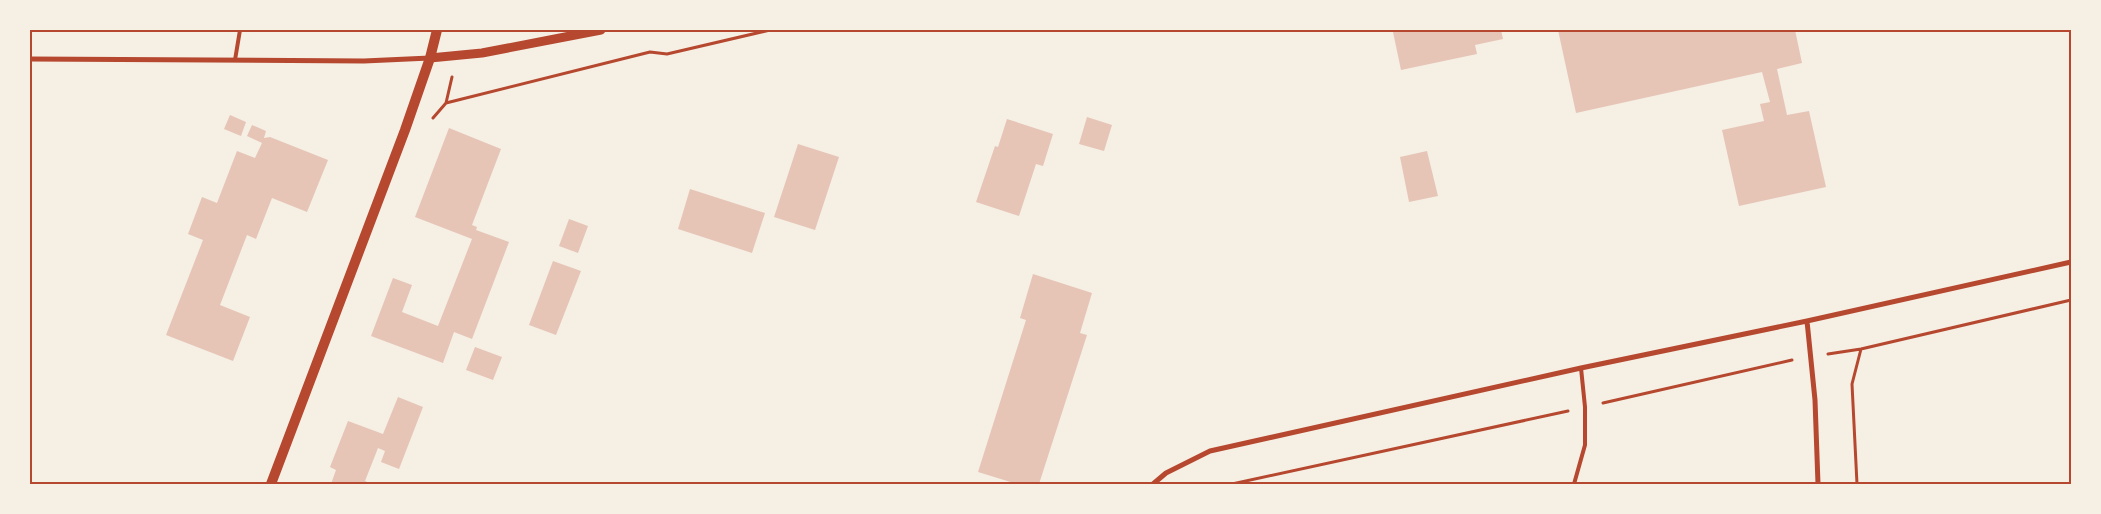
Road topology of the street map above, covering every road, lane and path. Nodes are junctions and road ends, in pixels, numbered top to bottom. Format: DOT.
graph roads {
  1 [pos="240,30"];
  2 [pos="437,30"];
  3 [pos="601,30"];
  4 [pos="770,30"];
  5 [pos="430,58"];
  6 [pos="30,59"];
  7 [pos="234,60"];
  8 [pos="446,103"];
  9 [pos="2071,262"];
  10 [pos="2071,300"];
  11 [pos="1807,321"];
  12 [pos="1860,349"];
  13 [pos="1843,352"];
  14 [pos="1770,365"];
  15 [pos="1581,368"];
  16 [pos="1585,407"];
  17 [pos="271,484"];
  18 [pos="1153,484"];
  19 [pos="1232,484"];
  20 [pos="1574,484"];
  21 [pos="1818,484"];
  22 [pos="1856,484"];
  1 -- 7 [label="lane"];
  2 -- 5 [label="main road"];
  3 -- 5 [label="street"];
  4 -- 8 [label="path"];
  5 -- 7 [label="street"];
  5 -- 17 [label="main road"];
  6 -- 7 [label="street"];
  9 -- 11 [label="street"];
  10 -- 12 [label="path"];
  11 -- 15 [label="street"];
  11 -- 21 [label="street"];
  12 -- 13 [label="path"];
  12 -- 22 [label="path"];
  14 -- 16 [label="path"];
  15 -- 16 [label="lane"];
  15 -- 18 [label="street"];
  16 -- 19 [label="path"];
  16 -- 20 [label="lane"];
}
